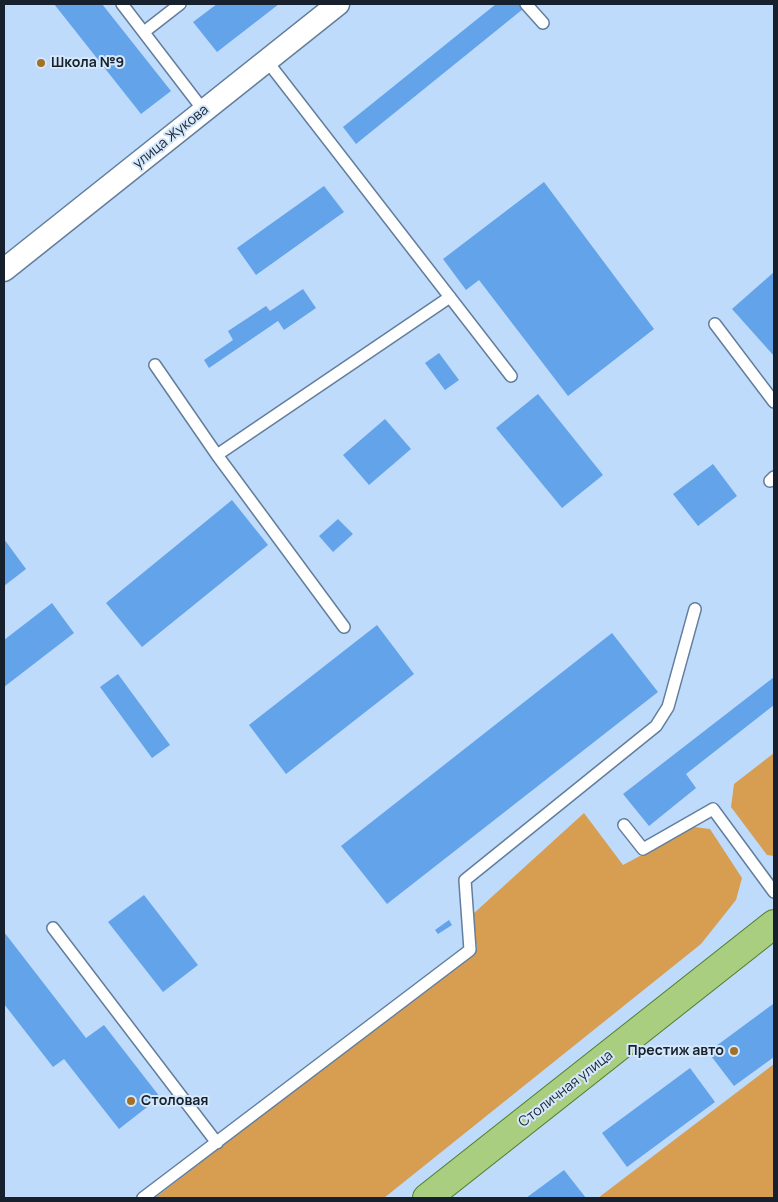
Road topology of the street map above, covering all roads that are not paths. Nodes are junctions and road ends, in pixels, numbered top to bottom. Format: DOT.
graph roads {
  1 [pos="122,4"];
  2 [pos="180,4"];
  3 [pos="338,4"];
  4 [pos="526,4"];
  5 [pos="543,23"];
  6 [pos="144,32"];
  7 [pos="267,61"];
  8 [pos="204,111"];
  9 [pos="4,270"];
  10 [pos="450,297"];
  11 [pos="715,324"];
  12 [pos="155,365"];
  13 [pos="511,376"];
  14 [pos="774,402"];
  15 [pos="217,455"];
  16 [pos="695,609"];
  17 [pos="344,628"];
  18 [pos="624,826"];
  19 [pos="774,892"];
  20 [pos="774,924"];
  21 [pos="53,928"];
  22 [pos="217,1143"];
  23 [pos="143,1198"];
  24 [pos="428,1198"];
  1 -- 6 [label="lane"];
  2 -- 6 [label="lane"];
  3 -- 7 [label="street, улица Жукова"];
  4 -- 5 [label="lane"];
  6 -- 8 [label="lane"];
  7 -- 8 [label="street, улица Жукова"];
  7 -- 10 [label="lane"];
  8 -- 9 [label="street, улица Жукова"];
  10 -- 13 [label="lane"];
  10 -- 15 [label="lane"];
  11 -- 14 [label="lane"];
  12 -- 15 [label="lane"];
  15 -- 17 [label="lane"];
  16 -- 22 [label="lane"];
  18 -- 19 [label="lane"];
  20 -- 24 [label="main road, Столичная улица"];
  21 -- 22 [label="lane"];
  22 -- 23 [label="lane"];
}
